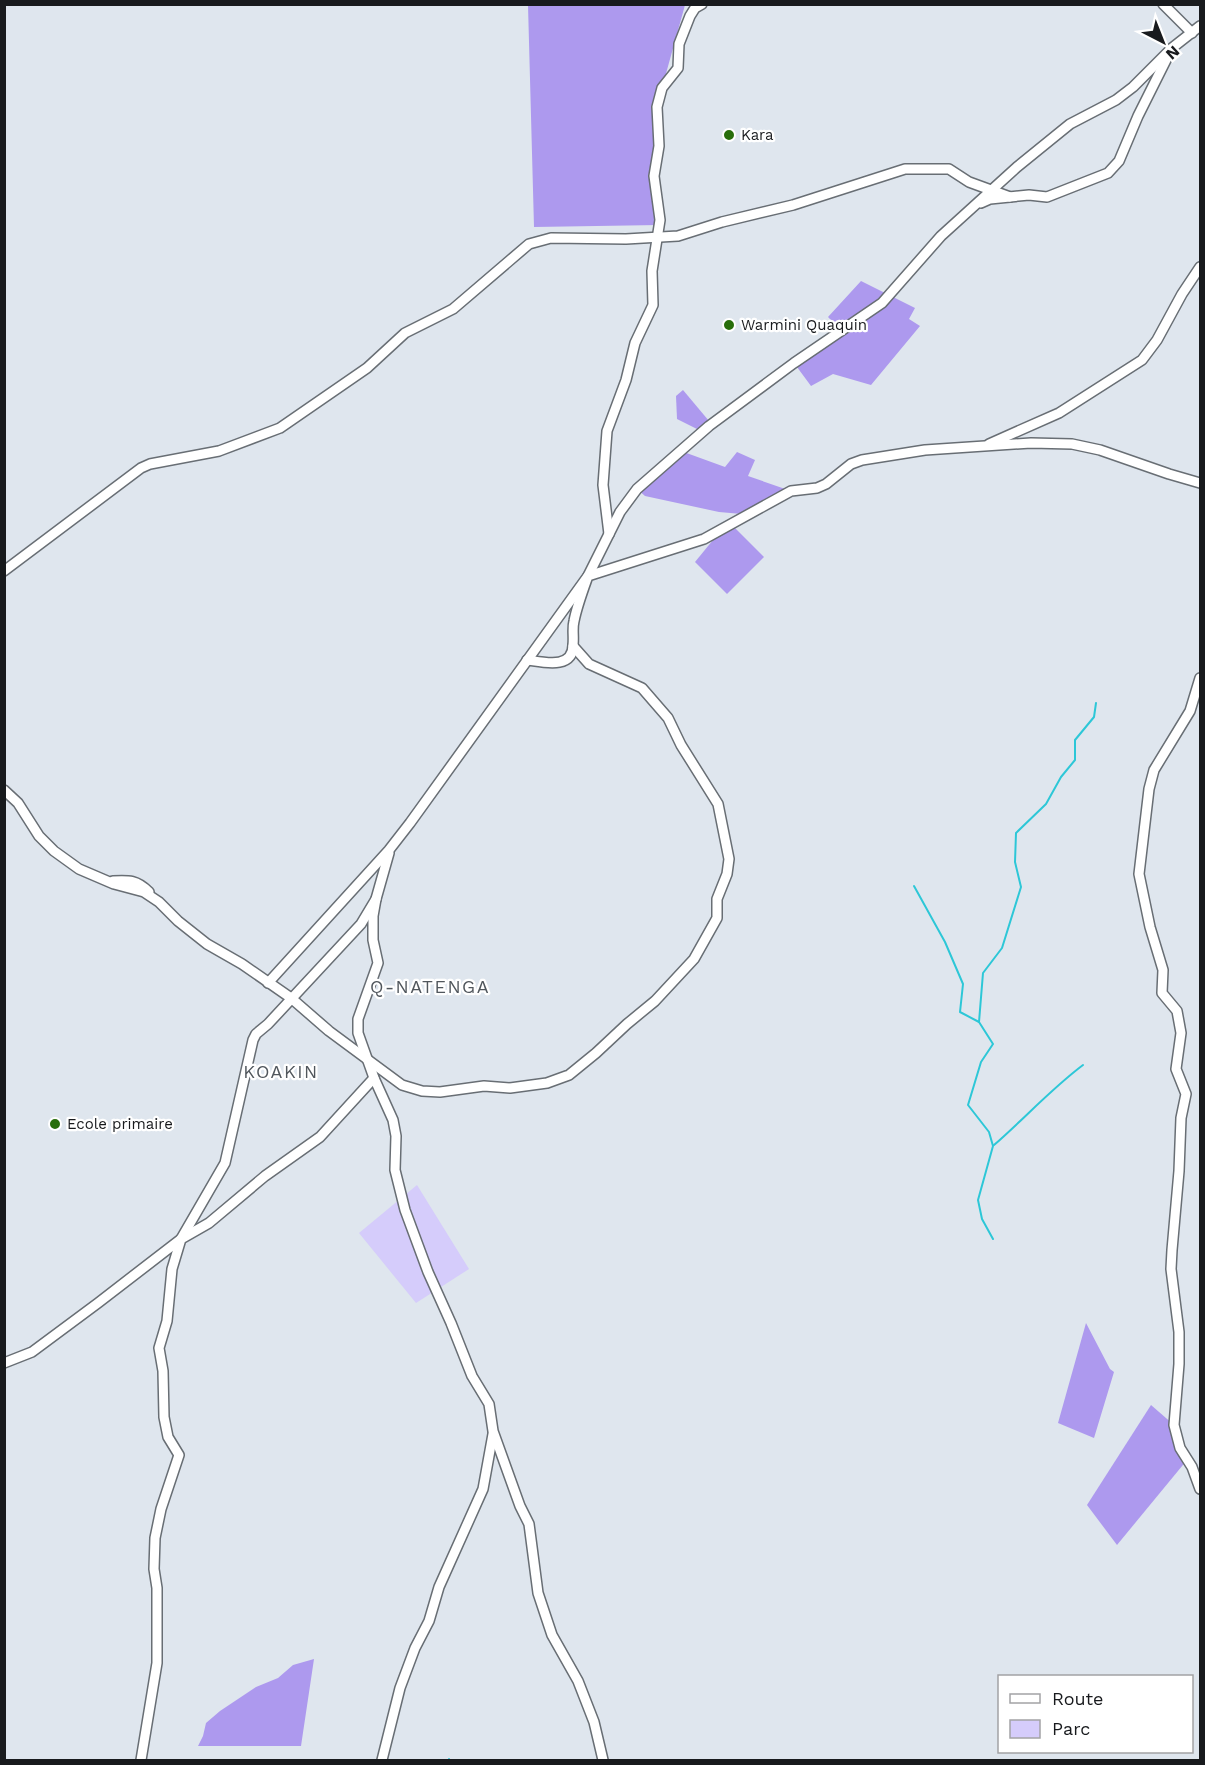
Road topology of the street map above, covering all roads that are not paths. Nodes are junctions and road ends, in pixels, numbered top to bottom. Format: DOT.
graph roads {
  1 [pos="702,4"];
  2 [pos="1163,4"];
  3 [pos="1196,30"];
  4 [pos="1172,48"];
  5 [pos="992,190"];
  6 [pos="1010,197"];
  7 [pos="974,207"];
  8 [pos="657,238"];
  9 [pos="1200,267"];
  10 [pos="981,448"];
  11 [pos="1200,483"];
  12 [pos="609,534"];
  13 [pos="4,571"];
  14 [pos="588,576"];
  15 [pos="573,646"];
  16 [pos="527,660"];
  17 [pos="1200,678"];
  18 [pos="4,790"];
  19 [pos="389,850"];
  20 [pos="376,899"];
  21 [pos="268,983"];
  22 [pos="291,998"];
  23 [pos="369,1061"];
  24 [pos="374,1078"];
  25 [pos="181,1239"];
  26 [pos="4,1363"];
  27 [pos="493,1431"];
  28 [pos="1200,1489"];
  29 [pos="141,1761"];
  30 [pos="382,1761"];
  31 [pos="603,1761"];
  1 -- 8 [label="street"];
  2 -- 3 [label="street"];
  3 -- 4 [label="street"];
  4 -- 5 [label="street"];
  4 -- 6 [label="street"];
  5 -- 6 [label="street"];
  5 -- 7 [label="street"];
  5 -- 8 [label="street"];
  6 -- 7 [label="street"];
  7 -- 12 [label="street"];
  8 -- 12 [label="street"];
  8 -- 13 [label="street"];
  9 -- 10 [label="street"];
  10 -- 11 [label="street"];
  10 -- 14 [label="street"];
  12 -- 14 [label="street"];
  14 -- 15 [label="street"];
  14 -- 16 [label="street"];
  15 -- 16 [label="street"];
  15 -- 23 [label="street"];
  16 -- 19 [label="street"];
  17 -- 28 [label="street"];
  18 -- 21 [label="street"];
  19 -- 20 [label="street"];
  19 -- 21 [label="street"];
  20 -- 22 [label="street"];
  20 -- 23 [label="street"];
  21 -- 22 [label="street"];
  22 -- 23 [label="street"];
  22 -- 25 [label="street"];
  23 -- 24 [label="street"];
  24 -- 25 [label="street"];
  24 -- 27 [label="street"];
  25 -- 26 [label="street"];
  25 -- 29 [label="street"];
  27 -- 30 [label="street"];
  27 -- 31 [label="street"];
}
